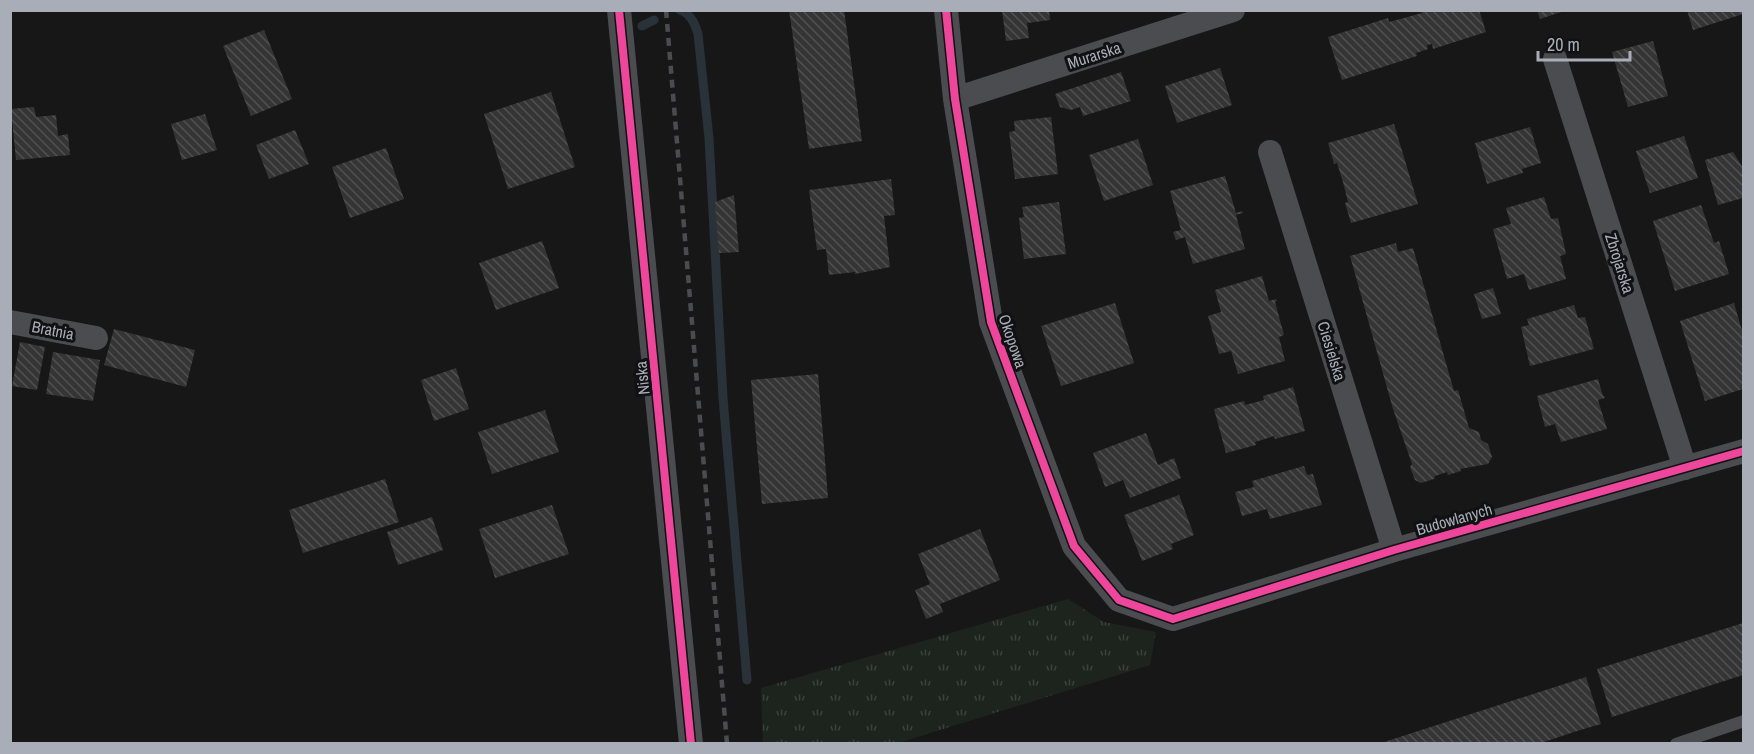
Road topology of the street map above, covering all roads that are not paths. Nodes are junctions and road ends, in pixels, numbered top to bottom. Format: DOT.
graph roads {
  1 [pos="619,10"];
  2 [pos="946,10"];
  3 [pos="1233,10"];
  4 [pos="1555,59"];
  5 [pos="955,99"];
  6 [pos="1270,152"];
  7 [pos="10,322"];
  8 [pos="96,338"];
  9 [pos="1743,451"];
  10 [pos="1686,468"];
  11 [pos="1394,550"];
  12 [pos="1173,619"];
  13 [pos="1743,721"];
  14 [pos="692,744"];
  15 [pos="1676,744"];
  1 -- 14 [label="street, Niska"];
  2 -- 5 [label="street, Okopowa"];
  3 -- 5 [label="street, Murarska"];
  4 -- 10 [label="street, Zbrojarska"];
  5 -- 12 [label="street, Okopowa"];
  6 -- 11 [label="street, Ciesielska"];
  7 -- 8 [label="street, Bratnia"];
  9 -- 10 [label="street, Budowlanych"];
  10 -- 11 [label="street, Budowlanych"];
  11 -- 12 [label="street, Budowlanych"];
  13 -- 15 [label="lane"];
}
